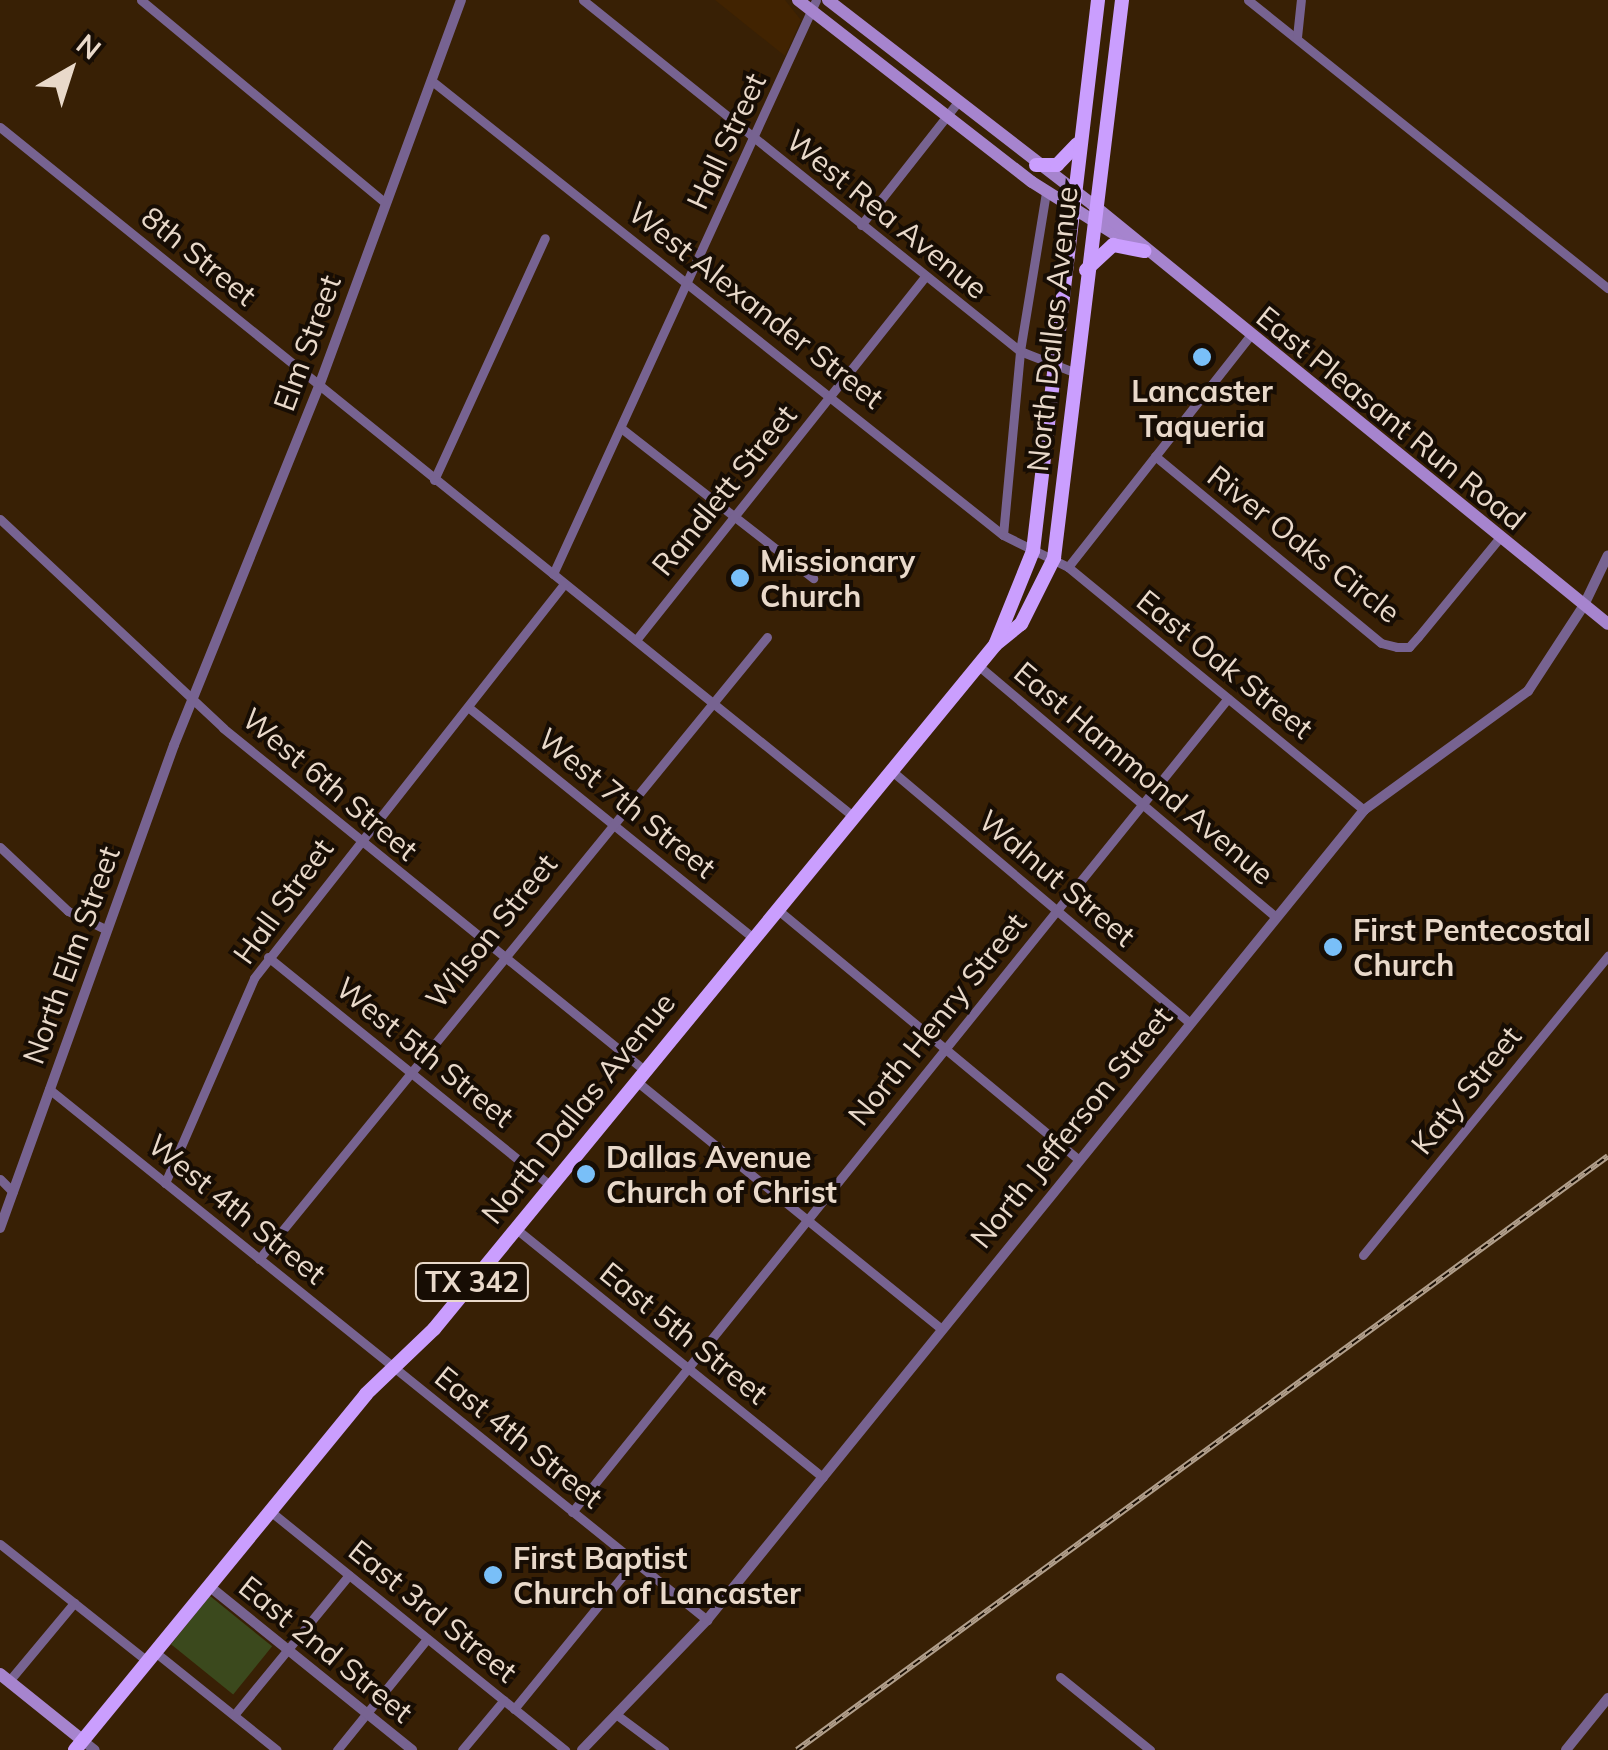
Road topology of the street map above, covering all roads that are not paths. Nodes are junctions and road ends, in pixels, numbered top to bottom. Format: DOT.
graph roads {
  1 [pos="140,0"];
  2 [pos="461,0"];
  3 [pos="583,0"];
  4 [pos="798,0"];
  5 [pos="828,0"];
  6 [pos="1098,0"];
  7 [pos="1122,0"];
  8 [pos="1248,0"];
  9 [pos="1301,0"];
  10 [pos="814,6"];
  11 [pos="1297,37"];
  12 [pos="1094,47"];
  13 [pos="1118,50"];
  14 [pos="432,81"];
  15 [pos="956,103"];
  16 [pos="945,118"];
  17 [pos="0,127"];
  18 [pos="755,139"];
  19 [pos="1078,144"];
  20 [pos="1036,165"];
  21 [pos="1072,191"];
  22 [pos="1046,192"];
  23 [pos="384,202"];
  24 [pos="1092,204"];
  25 [pos="1070,210"];
  26 [pos="1091,223"];
  27 [pos="861,226"];
  28 [pos="545,238"];
  29 [pos="1144,251"];
  30 [pos="1086,271"];
  31 [pos="926,277"];
  32 [pos="688,281"];
  33 [pos="1608,288"];
  34 [pos="1249,337"];
  35 [pos="1020,351"];
  36 [pos="1054,370"];
  37 [pos="1076,373"];
  38 [pos="319,386"];
  39 [pos="832,396"];
  40 [pos="621,428"];
  41 [pos="1155,456"];
  42 [pos="434,480"];
  43 [pos="0,519"];
  44 [pos="732,519"];
  45 [pos="1003,536"];
  46 [pos="1500,537"];
  47 [pos="1033,551"];
  48 [pos="1608,555"];
  49 [pos="1054,558"];
  50 [pos="1068,567"];
  51 [pos="552,574"];
  52 [pos="813,578"];
  53 [pos="564,584"];
  54 [pos="1584,605"];
  55 [pos="1608,624"];
  56 [pos="767,637"];
  57 [pos="636,640"];
  58 [pos="996,644"];
  59 [pos="980,667"];
  60 [pos="1228,698"];
  61 [pos="192,700"];
  62 [pos="712,701"];
  63 [pos="468,706"];
  64 [pos="892,772"];
  65 [pos="1140,804"];
  66 [pos="1364,810"];
  67 [pos="854,817"];
  68 [pos="611,822"];
  69 [pos="359,841"];
  70 [pos="0,847"];
  71 [pos="778,910"];
  72 [pos="1056,910"];
  73 [pos="1276,917"];
  74 [pos="105,930"];
  75 [pos="754,940"];
  76 [pos="1608,956"];
  77 [pos="268,958"];
  78 [pos="501,958"];
  79 [pos="1189,1022"];
  80 [pos="946,1048"];
  81 [pos="410,1072"];
  82 [pos="639,1075"];
  83 [pos="49,1089"];
  84 [pos="1077,1158"];
  85 [pos="0,1180"];
  86 [pos="164,1183"];
  87 [pos="550,1186"];
  88 [pos="14,1192"];
  89 [pos="808,1221"];
  90 [pos="0,1228"];
  91 [pos="515,1228"];
  92 [pos="1364,1255"];
  93 [pos="259,1259"];
  94 [pos="940,1328"];
  95 [pos="686,1367"];
  96 [pos="393,1368"];
  97 [pos="822,1476"];
  98 [pos="270,1511"];
  99 [pos="572,1512"];
  100 [pos="0,1544"];
  101 [pos="634,1562"];
  102 [pos="349,1574"];
  103 [pos="209,1586"];
  104 [pos="74,1603"];
  105 [pos="707,1620"];
  106 [pos="427,1639"];
  107 [pos="287,1650"];
  108 [pos="151,1656"];
  109 [pos="5,1678"];
  110 [pos="1060,1678"];
  111 [pos="1608,1698"];
  112 [pos="504,1700"];
  113 [pos="514,1709"];
  114 [pos="366,1714"];
  115 [pos="234,1715"];
  116 [pos="617,1715"];
  117 [pos="84,1747"];
  118 [pos="277,1750"];
  119 [pos="337,1750"];
  120 [pos="412,1750"];
  121 [pos="462,1750"];
  122 [pos="564,1750"];
  123 [pos="582,1750"];
  124 [pos="664,1750"];
  125 [pos="1150,1750"];
  126 [pos="1566,1750"];
  1 -- 23 [label="street"];
  2 -- 14 [label="street, Elm Street"];
  3 -- 18 [label="street, West Rea Avenue"];
  4 -- 10 [label="main road"];
  5 -- 15 [label="main road"];
  6 -- 12 [label="main road, North Dallas Avenue / TX 342"];
  7 -- 13 [label="main road, North Dallas Avenue / TX 342"];
  8 -- 11 [label="street"];
  9 -- 11 [label="street"];
  10 -- 16 [label="main road"];
  10 -- 18 [label="street, Hall Street"];
  11 -- 33 [label="street"];
  12 -- 13 [label="main road"];
  12 -- 19 [label="main road, North Dallas Avenue / TX 342"];
  13 -- 24 [label="main road, North Dallas Avenue / TX 342"];
  14 -- 23 [label="street, Elm Street"];
  14 -- 32 [label="street, West Alexander Street"];
  15 -- 16 [label="street"];
  15 -- 20 [label="main road"];
  16 -- 22 [label="main road"];
  16 -- 27 [label="street"];
  17 -- 38 [label="street, 8th Street"];
  18 -- 27 [label="street, West Rea Avenue"];
  18 -- 32 [label="street, Hall Street"];
  19 -- 20 [label="main road"];
  19 -- 21 [label="main road, North Dallas Avenue / TX 342"];
  20 -- 21 [label="main road"];
  21 -- 24 [label="main road"];
  21 -- 25 [label="main road, North Dallas Avenue / TX 342"];
  22 -- 25 [label="main road"];
  22 -- 35 [label="street, North Dallas Avenue"];
  23 -- 38 [label="street, Elm Street"];
  24 -- 26 [label="main road, North Dallas Avenue / TX 342"];
  24 -- 29 [label="main road"];
  25 -- 26 [label="main road"];
  25 -- 36 [label="main road, North Dallas Avenue / TX 342"];
  26 -- 29 [label="main road"];
  26 -- 30 [label="main road, North Dallas Avenue / TX 342"];
  27 -- 31 [label="street, West Rea Avenue"];
  28 -- 42 [label="street"];
  29 -- 30 [label="main road"];
  29 -- 34 [label="main road, East Pleasant Run Road"];
  30 -- 37 [label="main road, North Dallas Avenue / TX 342"];
  31 -- 35 [label="street, West Rea Avenue"];
  31 -- 39 [label="street, Randlett Street"];
  32 -- 39 [label="street, West Alexander Street"];
  32 -- 40 [label="street, Hall Street"];
  34 -- 41 [label="street"];
  34 -- 46 [label="main road, East Pleasant Run Road"];
  35 -- 36 [label="street, West Rea Avenue"];
  35 -- 45 [label="street, North Dallas Avenue"];
  36 -- 37 [label="street, West Rea Avenue"];
  36 -- 47 [label="main road, North Dallas Avenue / TX 342"];
  37 -- 49 [label="main road, North Dallas Avenue / TX 342"];
  38 -- 42 [label="street, 8th Street"];
  38 -- 61 [label="street, Elm Street"];
  39 -- 44 [label="street, Randlett Street"];
  39 -- 45 [label="street, West Alexander Street"];
  40 -- 44 [label="street"];
  40 -- 51 [label="street, Hall Street"];
  41 -- 46 [label="street, River Oaks Circle"];
  41 -- 50 [label="street"];
  42 -- 51 [label="street, 8th Street"];
  43 -- 61 [label="street, West 6th Street"];
  44 -- 52 [label="street"];
  44 -- 57 [label="street, Randlett Street"];
  45 -- 47 [label="street, West Alexander Street"];
  46 -- 54 [label="main road, East Pleasant Run Road"];
  47 -- 49 [label="street, West Alexander Street"];
  47 -- 58 [label="main road, North Dallas Avenue / TX 342"];
  48 -- 54 [label="street, North Jefferson Street"];
  49 -- 50 [label="street, East Oak Street"];
  49 -- 58 [label="main road, North Dallas Avenue / TX 342"];
  50 -- 60 [label="street, East Oak Street"];
  51 -- 53 [label="street, 8th Street"];
  53 -- 57 [label="street"];
  53 -- 63 [label="street, Hall Street"];
  54 -- 55 [label="main road, East Pleasant Run Road"];
  54 -- 66 [label="street, North Jefferson Street"];
  56 -- 62 [label="street, Wilson Street"];
  57 -- 62 [label="street"];
  58 -- 59 [label="main road, North Dallas Avenue / TX 342"];
  59 -- 64 [label="main road, North Dallas Avenue / TX 342"];
  59 -- 65 [label="street, East Hammond Avenue"];
  60 -- 65 [label="street, North Henry Street"];
  60 -- 66 [label="street, East Oak Street"];
  61 -- 69 [label="street, West 6th Street"];
  61 -- 74 [label="street, North Elm Street"];
  62 -- 67 [label="street"];
  62 -- 68 [label="street, Wilson Street"];
  63 -- 68 [label="street, West 7th Street"];
  63 -- 69 [label="street, Hall Street"];
  64 -- 67 [label="main road, North Dallas Avenue / TX 342"];
  64 -- 72 [label="street, Walnut Street"];
  65 -- 72 [label="street, North Henry Street"];
  65 -- 73 [label="street, East Hammond Avenue"];
  66 -- 73 [label="street, North Jefferson Street"];
  67 -- 71 [label="main road, North Dallas Avenue / TX 342"];
  68 -- 75 [label="street, West 7th Street"];
  68 -- 78 [label="street, Wilson Street"];
  69 -- 77 [label="street, Hall Street"];
  69 -- 78 [label="street, West 6th Street"];
  70 -- 74 [label="street"];
  71 -- 75 [label="main road, North Dallas Avenue / TX 342"];
  71 -- 80 [label="street"];
  72 -- 79 [label="street, Walnut Street"];
  72 -- 80 [label="street, North Henry Street"];
  73 -- 79 [label="street, North Jefferson Street"];
  74 -- 83 [label="street, North Elm Street"];
  75 -- 82 [label="main road, North Dallas Avenue / TX 342"];
  76 -- 92 [label="street, Katy Street"];
  77 -- 81 [label="street, West 5th Street"];
  77 -- 86 [label="street, Hall Street"];
  78 -- 81 [label="street, Wilson Street"];
  78 -- 82 [label="street, West 6th Street"];
  79 -- 84 [label="street, North Jefferson Street"];
  80 -- 84 [label="street"];
  80 -- 89 [label="street, North Henry Street"];
  81 -- 87 [label="street, West 5th Street"];
  81 -- 93 [label="street, Wilson Street"];
  82 -- 87 [label="main road, North Dallas Avenue / TX 342"];
  82 -- 89 [label="street, West 6th Street"];
  83 -- 86 [label="street, West 4th Street"];
  83 -- 88 [label="street, North Elm Street"];
  84 -- 94 [label="street, North Jefferson Street"];
  85 -- 88 [label="street"];
  86 -- 93 [label="street, West 4th Street"];
  87 -- 91 [label="main road, North Dallas Avenue / TX 342"];
  88 -- 90 [label="street, North Elm Street"];
  89 -- 94 [label="street, West 6th Street"];
  89 -- 95 [label="street, North Henry Street"];
  91 -- 95 [label="street, East 5th Street"];
  91 -- 96 [label="main road, North Dallas Avenue / TX 342"];
  93 -- 96 [label="street, West 4th Street"];
  94 -- 97 [label="street, North Jefferson Street"];
  95 -- 97 [label="street, East 5th Street"];
  95 -- 99 [label="street, North Henry Street"];
  96 -- 98 [label="main road, North Dallas Avenue / TX 342"];
  96 -- 99 [label="street, East 4th Street"];
  97 -- 105 [label="street, North Jefferson Street"];
  98 -- 102 [label="street, East 3rd Street"];
  98 -- 103 [label="main road, North Dallas Avenue / TX 342"];
  99 -- 101 [label="street, East 4th Street"];
  100 -- 104 [label="street"];
  101 -- 105 [label="street, East 4th Street"];
  101 -- 113 [label="street"];
  102 -- 106 [label="street, East 3rd Street"];
  102 -- 107 [label="street"];
  103 -- 107 [label="street, East 2nd Street"];
  103 -- 108 [label="main road, North Dallas Avenue / TX 342"];
  104 -- 108 [label="street"];
  104 -- 109 [label="street"];
  105 -- 116 [label="street, North Jefferson Street"];
  106 -- 112 [label="street, East 3rd Street"];
  106 -- 114 [label="street"];
  107 -- 114 [label="street, East 2nd Street"];
  107 -- 115 [label="street"];
  108 -- 115 [label="street"];
  108 -- 117 [label="main road, North Dallas Avenue / TX 342"];
  109 -- 117 [label="main road"];
  110 -- 125 [label="street"];
  111 -- 126 [label="street"];
  112 -- 113 [label="street, East 3rd Street"];
  112 -- 121 [label="street"];
  113 -- 122 [label="street, East 3rd Street"];
  114 -- 119 [label="street"];
  114 -- 120 [label="street, East 2nd Street"];
  115 -- 118 [label="street"];
  116 -- 123 [label="street, North Jefferson Street"];
  116 -- 124 [label="street"];
}
